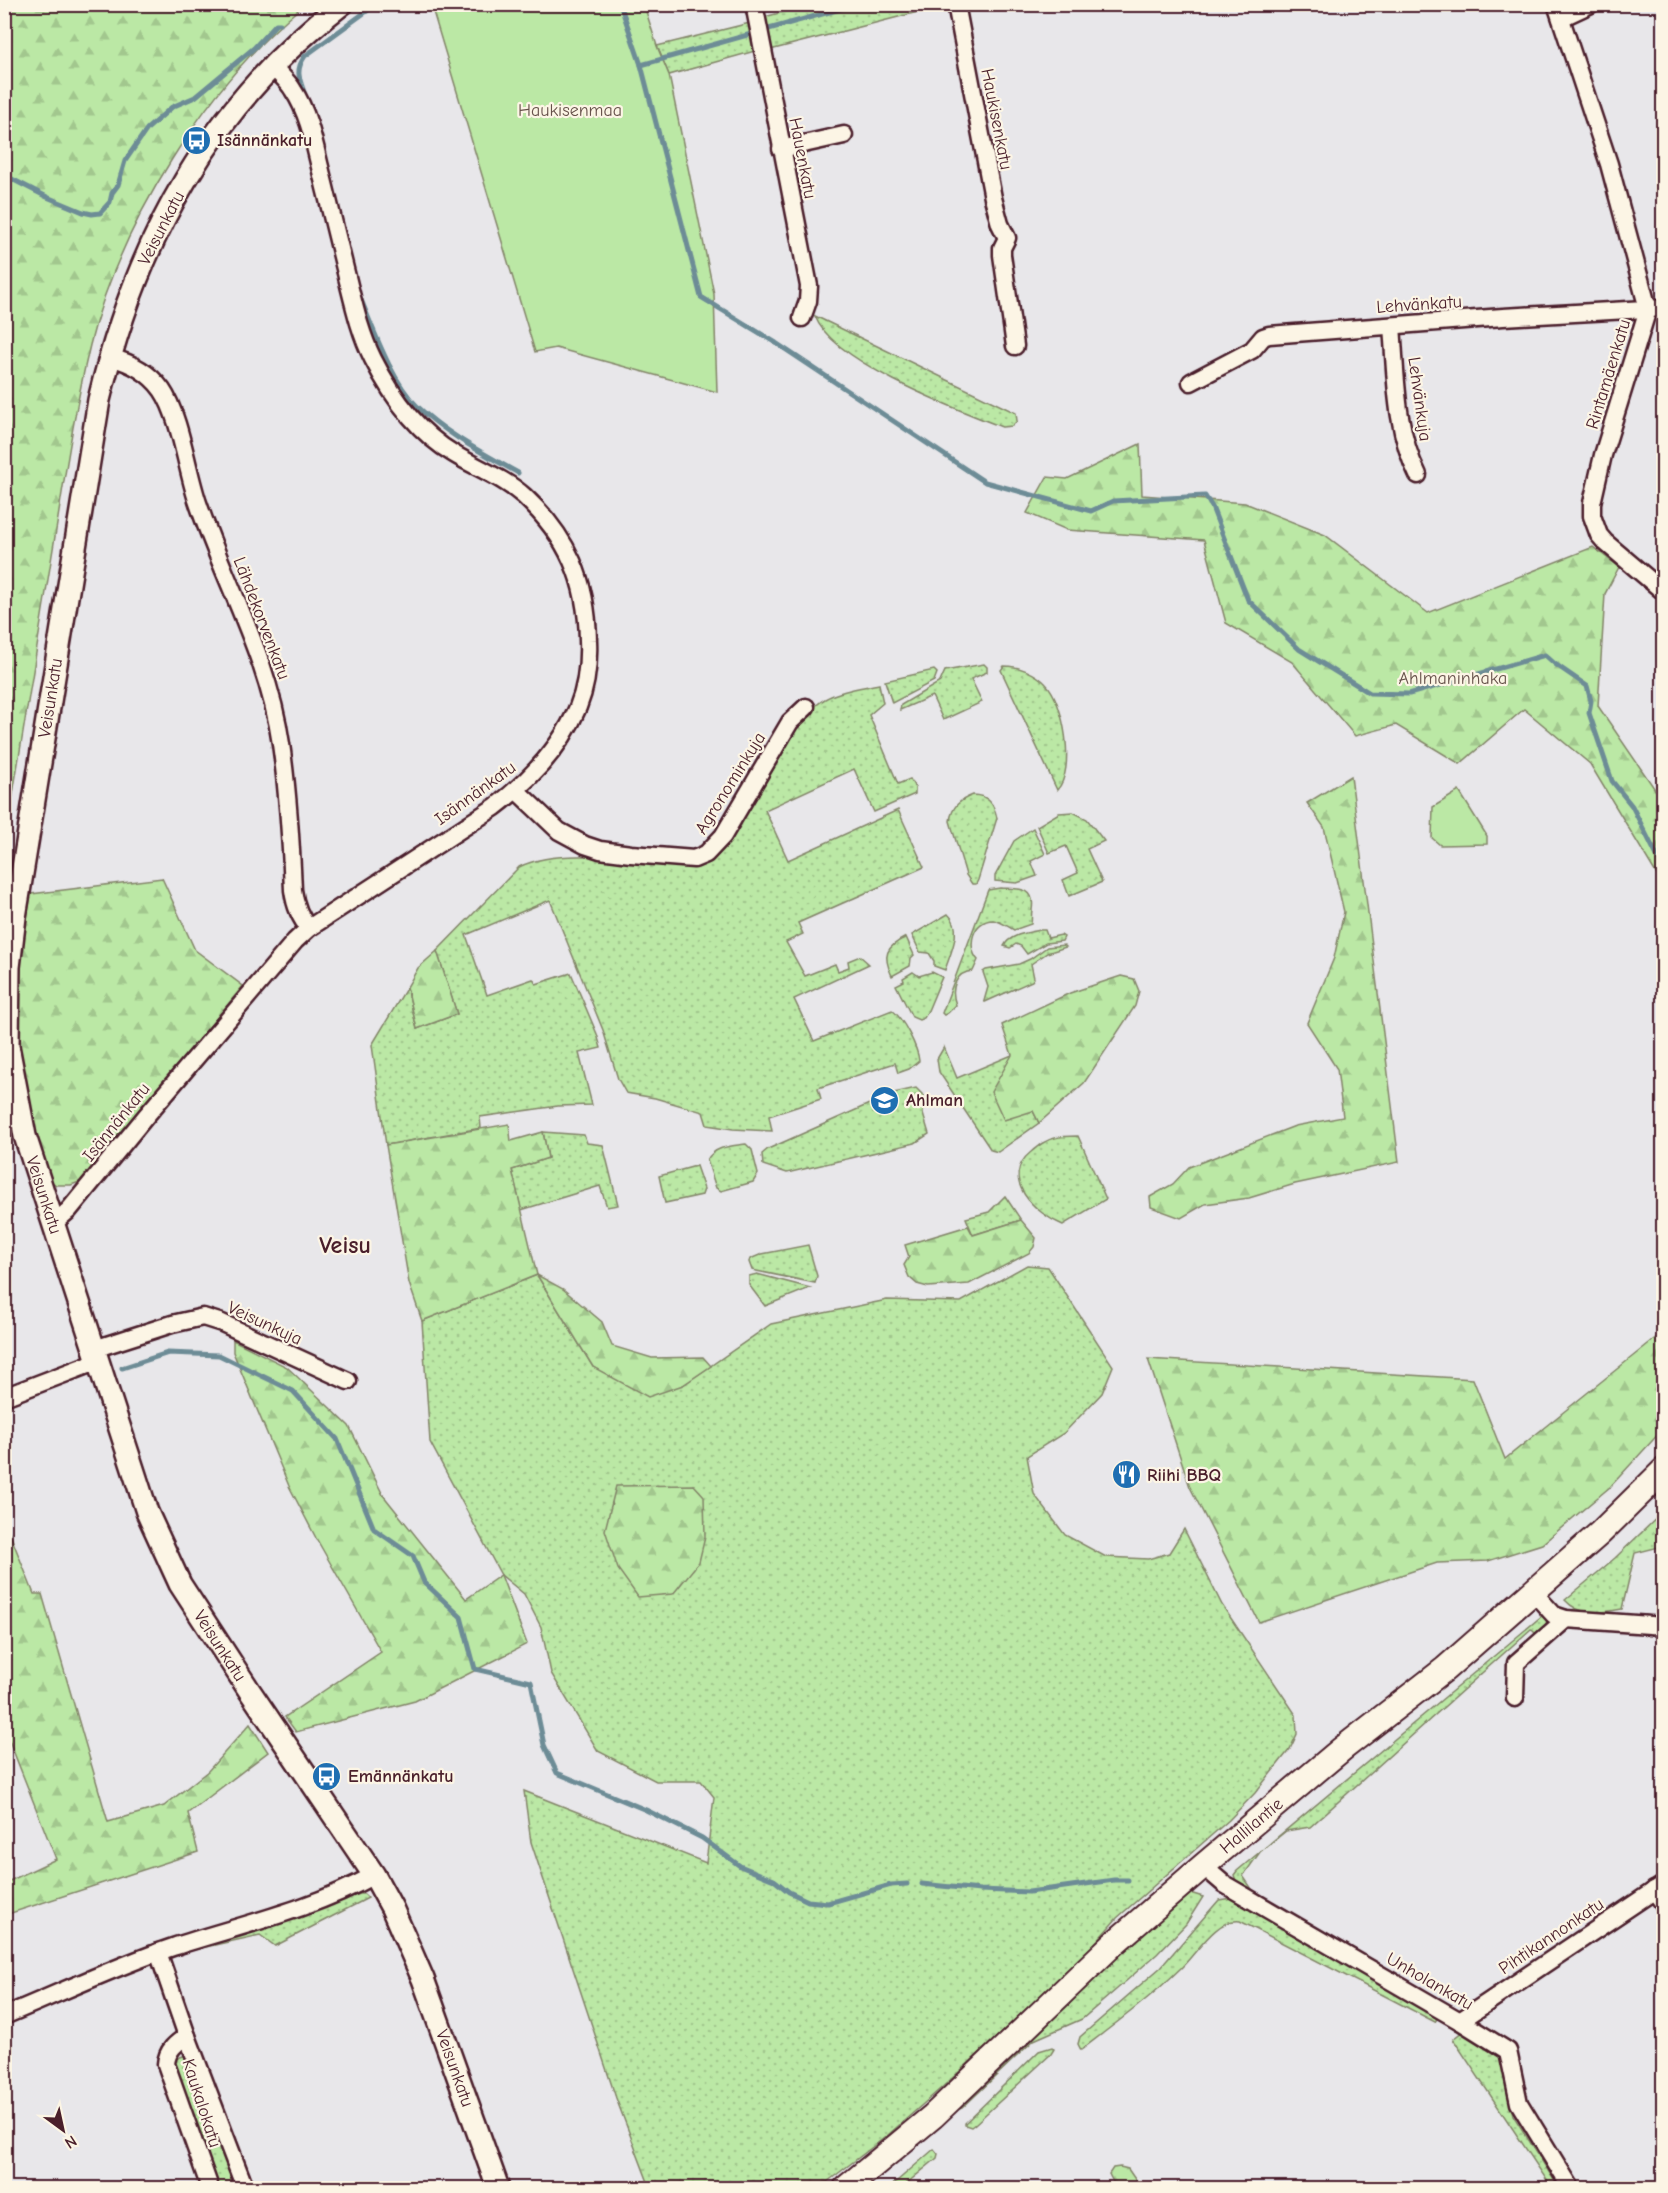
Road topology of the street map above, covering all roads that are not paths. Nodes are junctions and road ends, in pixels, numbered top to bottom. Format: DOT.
graph roads {
  1 [pos="342,4"];
  2 [pos="754,4"];
  3 [pos="956,4"];
  4 [pos="1591,4"];
  5 [pos="1558,11"];
  6 [pos="272,66"];
  7 [pos="844,135"];
  8 [pos="781,149"];
  9 [pos="1656,308"];
  10 [pos="802,318"];
  11 [pos="1392,326"];
  12 [pos="1015,346"];
  13 [pos="109,357"];
  14 [pos="1191,382"];
  15 [pos="1418,475"];
  16 [pos="1664,592"];
  17 [pos="806,707"];
  18 [pos="517,791"];
  19 [pos="309,928"];
  20 [pos="53,1224"];
  21 [pos="96,1355"];
  22 [pos="348,1381"];
  23 [pos="4,1397"];
  24 [pos="1664,1470"];
  25 [pos="1533,1592"];
  26 [pos="1566,1619"];
  27 [pos="1664,1626"];
  28 [pos="1515,1698"];
  29 [pos="1203,1866"];
  30 [pos="374,1875"];
  31 [pos="1660,1893"];
  32 [pos="158,1952"];
  33 [pos="4,2016"];
  34 [pos="1460,2021"];
  35 [pos="187,2036"];
  36 [pos="853,2186"];
  37 [pos="210,2188"];
  38 [pos="245,2188"];
  39 [pos="498,2188"];
  40 [pos="1571,2188"];
  1 -- 6 [label="street, Veisunkatu"];
  2 -- 8 [label="street, Hauenkatu"];
  3 -- 12 [label="street, Haukisenkatu"];
  4 -- 5 [label="street"];
  5 -- 9 [label="street, Rintamäenkatu"];
  6 -- 13 [label="street, Veisunkatu"];
  6 -- 18 [label="street, Isännänkatu"];
  7 -- 8 [label="street"];
  8 -- 10 [label="street, Hauenkatu"];
  9 -- 11 [label="street, Lehvänkatu"];
  9 -- 16 [label="street, Rintamäenkatu"];
  11 -- 14 [label="street, Lehvänkatu"];
  11 -- 15 [label="street, Lehvänkuja"];
  13 -- 19 [label="street, Lähdekorvenkatu"];
  13 -- 20 [label="street, Veisunkatu"];
  17 -- 18 [label="street, Agronominkuja"];
  18 -- 19 [label="street, Isännänkatu"];
  19 -- 20 [label="street, Isännänkatu"];
  20 -- 21 [label="street, Veisunkatu"];
  21 -- 22 [label="street, Veisunkuja"];
  21 -- 23 [label="street, Veisunkuja"];
  21 -- 30 [label="street, Veisunkatu"];
  24 -- 25 [label="main road, Hallilantie"];
  25 -- 26 [label="street"];
  25 -- 29 [label="main road, Hallilantie"];
  26 -- 27 [label="street"];
  26 -- 28 [label="street"];
  29 -- 34 [label="street, Unholankatu"];
  29 -- 36 [label="main road, Hallilantie"];
  30 -- 32 [label="street"];
  30 -- 39 [label="street, Veisunkatu"];
  31 -- 34 [label="street, Pihtikannonkatu"];
  32 -- 33 [label="street"];
  32 -- 35 [label="street, Kaukalokatu"];
  34 -- 40 [label="street, Unholankatu"];
  35 -- 37 [label="street, Kaukalokatu"];
  35 -- 38 [label="street, Kaukalokatu"];
}
